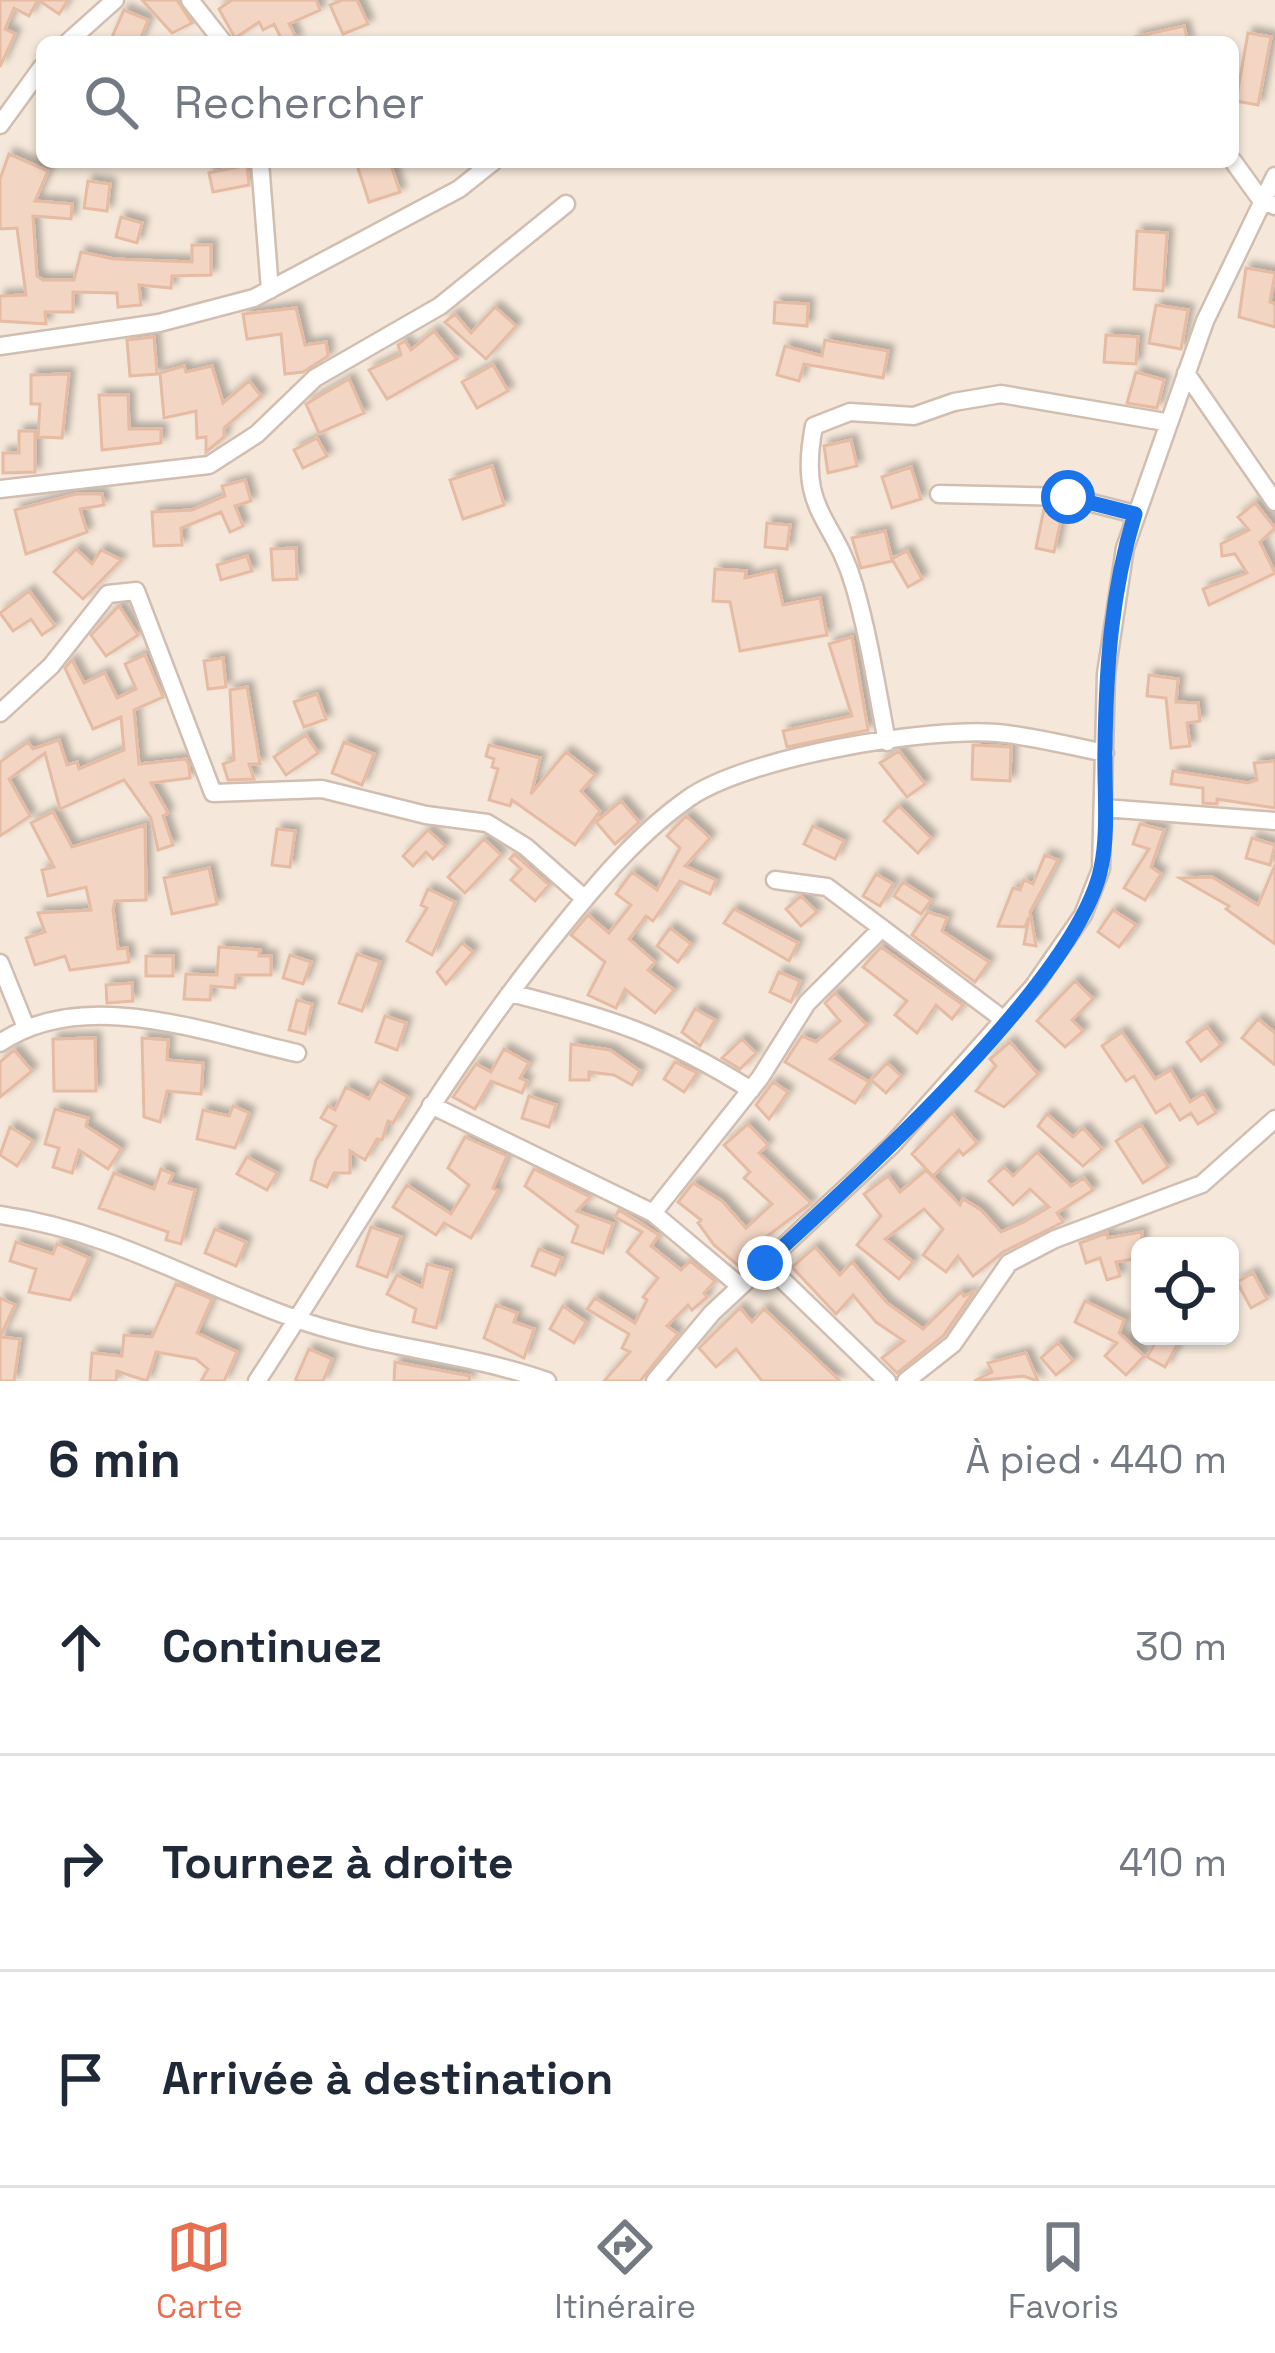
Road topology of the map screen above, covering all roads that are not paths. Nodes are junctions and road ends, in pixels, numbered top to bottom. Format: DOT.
graph roads {
  1 [pos="115,0"];
  2 [pos="190,0"];
  3 [pos="75,36"];
  4 [pos="218,36"];
  5 [pos="36,75"];
  6 [pos="0,125"];
  7 [pos="261,168"];
  8 [pos="485,168"];
  9 [pos="1239,168"];
  10 [pos="1275,176"];
  11 [pos="1268,203"];
  12 [pos="566,204"];
  13 [pos="271,290"];
  14 [pos="0,346"];
  15 [pos="1186,373"];
  16 [pos="1166,422"];
  17 [pos="0,489"];
  18 [pos="939,494"];
  19 [pos="1275,502"];
  20 [pos="1135,514"];
  21 [pos="0,713"];
  22 [pos="887,742"];
  23 [pos="1105,753"];
  24 [pos="1105,808"];
  25 [pos="1275,821"];
  26 [pos="775,880"];
  27 [pos="585,899"];
  28 [pos="882,928"];
  29 [pos="0,964"];
  30 [pos="510,993"];
  31 [pos="1004,1020"];
  32 [pos="26,1025"];
  33 [pos="0,1043"];
  34 [pos="297,1053"];
  35 [pos="751,1090"];
  36 [pos="431,1105"];
  37 [pos="1275,1119"];
  38 [pos="653,1213"];
  39 [pos="0,1215"];
  40 [pos="765,1263"];
  41 [pos="740,1286"];
  42 [pos="298,1319"];
  43 [pos="257,1381"];
  44 [pos="547,1381"];
  45 [pos="655,1381"];
  46 [pos="887,1381"];
  47 [pos="906,1381"];
  1 -- 3 [label="street"];
  2 -- 4 [label="street"];
  5 -- 6 [label="street"];
  7 -- 13 [label="street"];
  8 -- 13 [label="street"];
  9 -- 11 [label="street"];
  10 -- 11 [label="street"];
  11 -- 15 [label="street"];
  12 -- 17 [label="street"];
  13 -- 14 [label="street"];
  15 -- 16 [label="street"];
  15 -- 19 [label="street"];
  16 -- 20 [label="street"];
  16 -- 22 [label="street"];
  18 -- 20 [label="street"];
  20 -- 23 [label="street"];
  21 -- 27 [label="street"];
  22 -- 23 [label="street"];
  22 -- 27 [label="street"];
  23 -- 24 [label="street"];
  24 -- 25 [label="street"];
  24 -- 31 [label="street"];
  26 -- 28 [label="street"];
  27 -- 30 [label="street"];
  28 -- 31 [label="street"];
  28 -- 35 [label="street"];
  29 -- 32 [label="street"];
  30 -- 35 [label="street"];
  30 -- 36 [label="street"];
  31 -- 40 [label="street"];
  32 -- 33 [label="street"];
  32 -- 34 [label="street"];
  35 -- 38 [label="street"];
  36 -- 38 [label="street"];
  36 -- 42 [label="street"];
  37 -- 47 [label="street"];
  38 -- 41 [label="street"];
  39 -- 42 [label="street"];
  40 -- 41 [label="street"];
  40 -- 46 [label="street"];
  41 -- 45 [label="street"];
  42 -- 43 [label="street"];
  42 -- 44 [label="street"];
}
